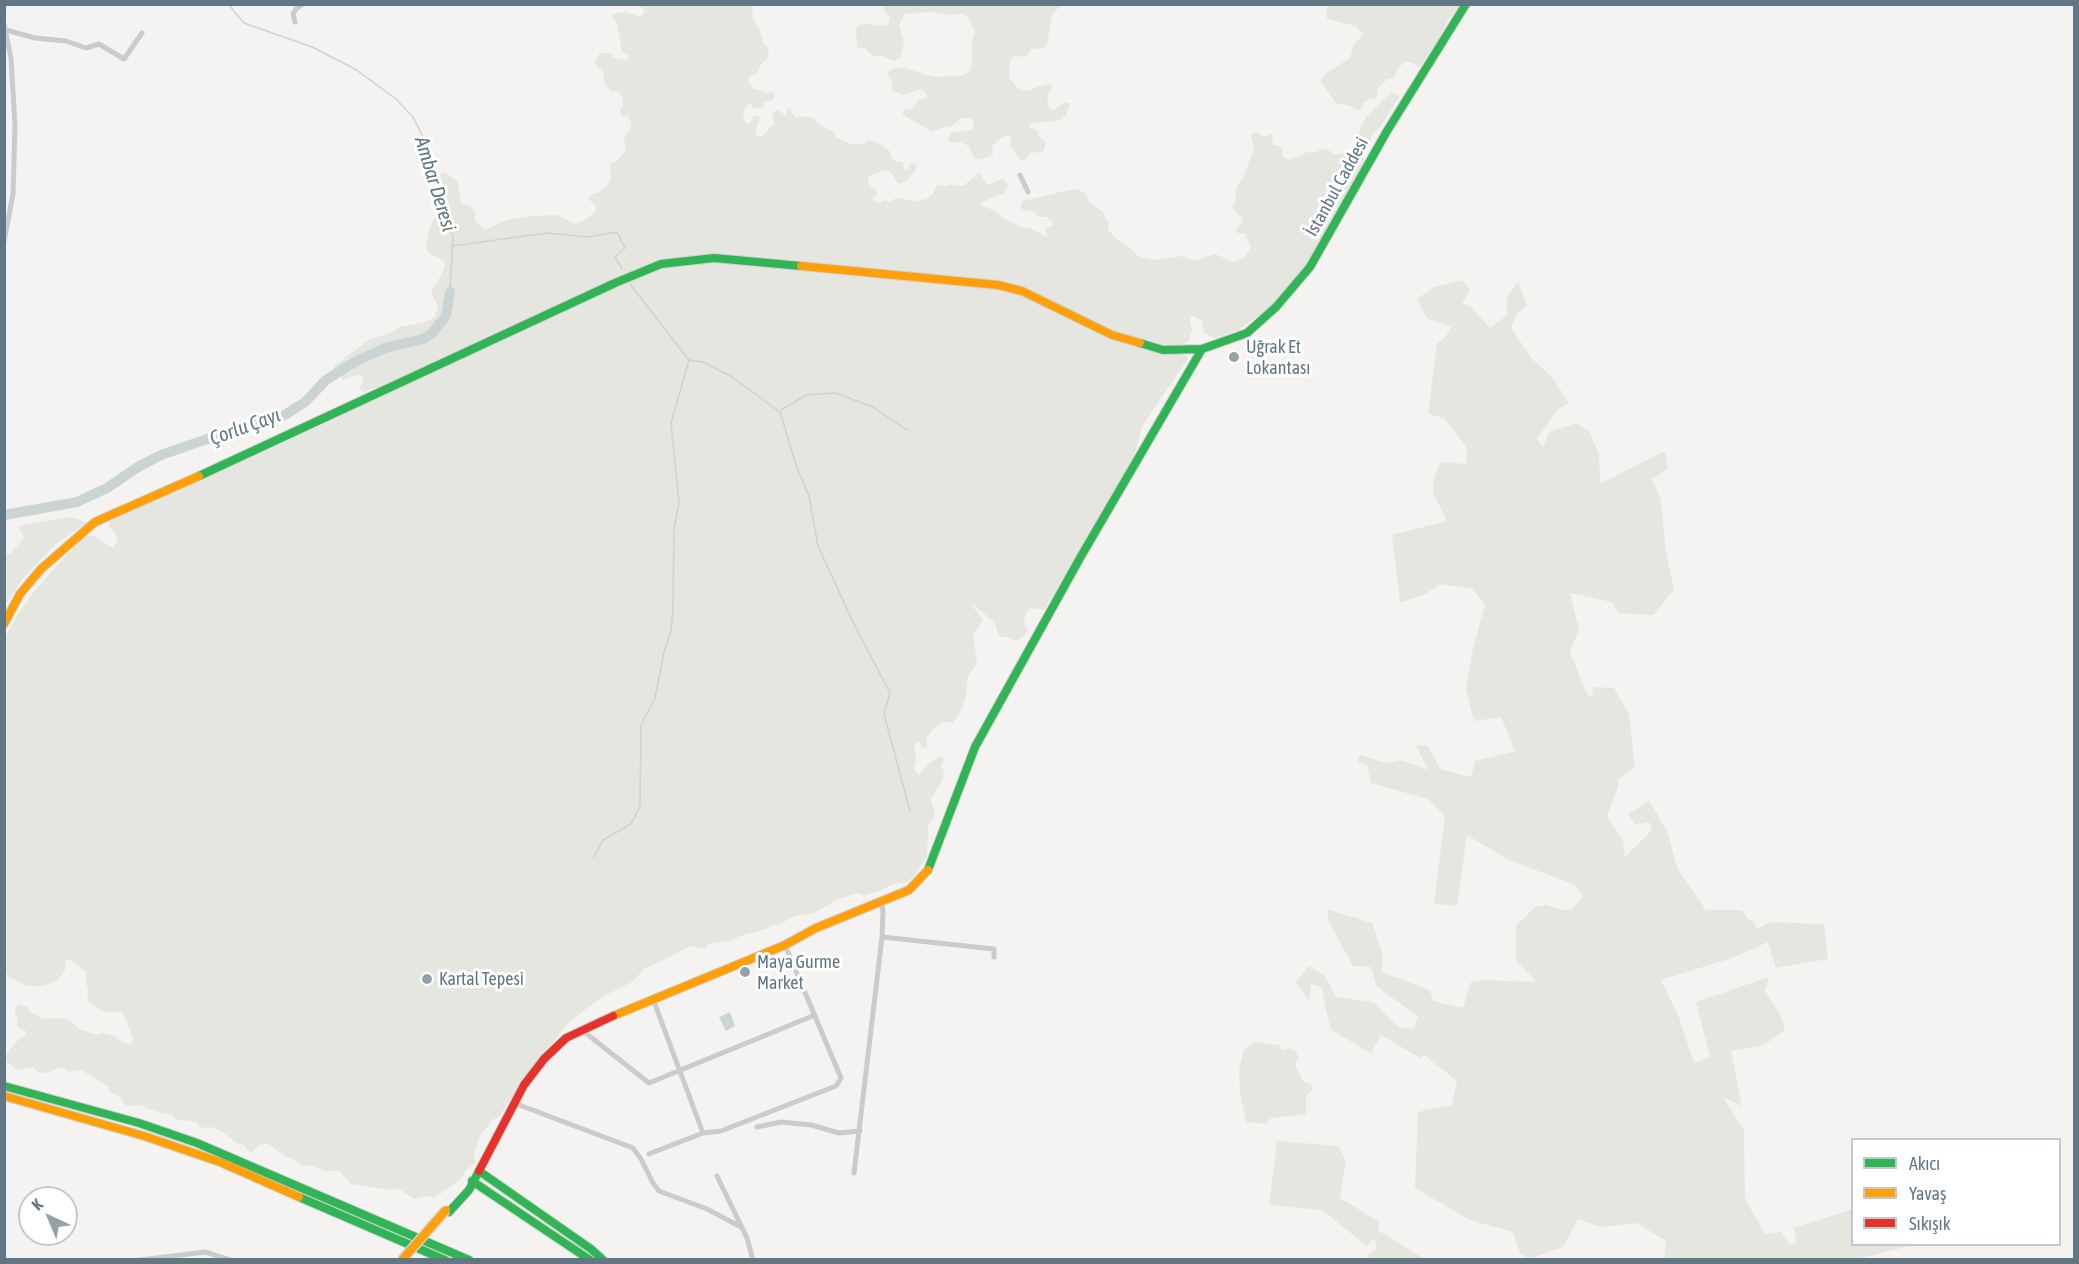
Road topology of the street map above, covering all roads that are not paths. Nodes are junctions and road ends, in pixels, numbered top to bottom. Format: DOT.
graph roads {
  1 [pos="303,4"];
  2 [pos="1466,4"];
  3 [pos="295,22"];
  4 [pos="5,27"];
  5 [pos="142,33"];
  6 [pos="1020,175"];
  7 [pos="1028,192"];
  8 [pos="13,194"];
  9 [pos="4,195"];
  10 [pos="4,242"];
  11 [pos="1202,349"];
  12 [pos="4,624"];
  13 [pos="881,901"];
  14 [pos="882,937"];
  15 [pos="785,945"];
  16 [pos="994,957"];
  17 [pos="653,999"];
  18 [pos="815,1015"];
  19 [pos="583,1031"];
  20 [pos="680,1070"];
  21 [pos="4,1086"];
  22 [pos="4,1096"];
  23 [pos="514,1103"];
  24 [pos="757,1127"];
  25 [pos="860,1131"];
  26 [pos="703,1133"];
  27 [pos="649,1154"];
  28 [pos="479,1171"];
  29 [pos="854,1173"];
  30 [pos="717,1176"];
  31 [pos="472,1181"];
  32 [pos="447,1211"];
  33 [pos="741,1227"];
  34 [pos="201,1252"];
  35 [pos="140,1260"];
  36 [pos="204,1260"];
  37 [pos="230,1260"];
  38 [pos="402,1260"];
  39 [pos="407,1260"];
  40 [pos="445,1260"];
  41 [pos="469,1260"];
  42 [pos="590,1260"];
  43 [pos="603,1260"];
  44 [pos="753,1260"];
  1 -- 3 [label="street"];
  2 -- 11 [label="main road, İstanbul Caddesi"];
  4 -- 5 [label="street"];
  4 -- 8 [label="street"];
  6 -- 7 [label="street"];
  8 -- 9 [label="street"];
  8 -- 10 [label="street"];
  11 -- 12 [label="main road, İstanbul Caddesi"];
  11 -- 13 [label="main road"];
  13 -- 14 [label="street"];
  13 -- 15 [label="main road"];
  14 -- 16 [label="street"];
  14 -- 25 [label="street"];
  15 -- 17 [label="main road"];
  15 -- 18 [label="street"];
  17 -- 19 [label="main road"];
  17 -- 20 [label="street"];
  18 -- 20 [label="street"];
  18 -- 26 [label="street"];
  19 -- 20 [label="street"];
  19 -- 23 [label="main road"];
  20 -- 26 [label="street"];
  21 -- 41 [label="main road"];
  22 -- 40 [label="main road"];
  23 -- 28 [label="main road"];
  23 -- 33 [label="street"];
  24 -- 25 [label="street"];
  25 -- 29 [label="street"];
  26 -- 27 [label="street"];
  28 -- 31 [label="main road"];
  28 -- 43 [label="main road"];
  30 -- 33 [label="street"];
  31 -- 32 [label="main road"];
  31 -- 42 [label="main road"];
  32 -- 38 [label="main road, bridge"];
  32 -- 39 [label="main road, bridge"];
  33 -- 44 [label="street"];
  34 -- 35 [label="street"];
  34 -- 36 [label="street"];
  34 -- 37 [label="street"];
}
